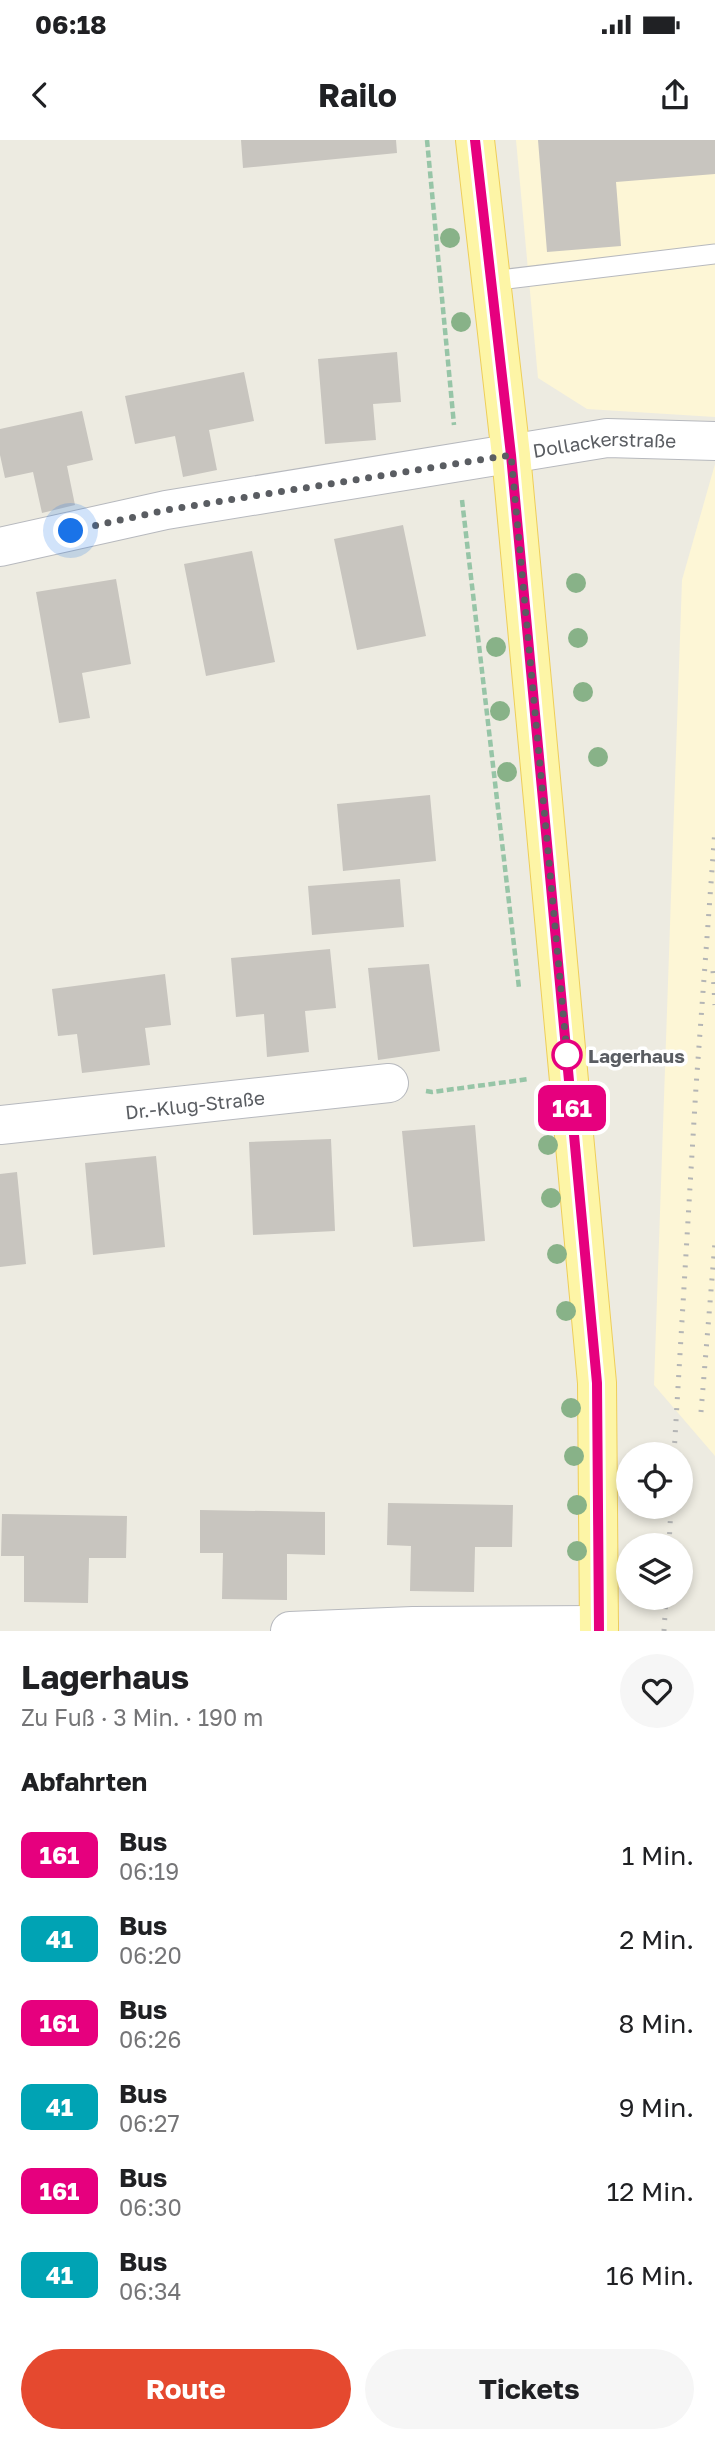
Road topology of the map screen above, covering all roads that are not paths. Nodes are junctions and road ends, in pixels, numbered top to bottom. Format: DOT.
graph roads {
  1 [pos="475,140"];
  2 [pos="715,254"];
  3 [pos="491,281"];
  4 [pos="715,441"];
  5 [pos="511,455"];
  6 [pos="0,547"];
  7 [pos="389,1083"];
  8 [pos="0,1125"];
  9 [pos="599,1628"];
  10 [pos="290,1631"];
  1 -- 3 [label="main road"];
  2 -- 3 [label="lane"];
  3 -- 5 [label="main road"];
  4 -- 5 [label="street, Dollackerstraße"];
  5 -- 6 [label="street, Dollackerstraße"];
  5 -- 9 [label="main road"];
  7 -- 8 [label="street, Dr.-Klug-Straße"];
  9 -- 10 [label="street"];
}
